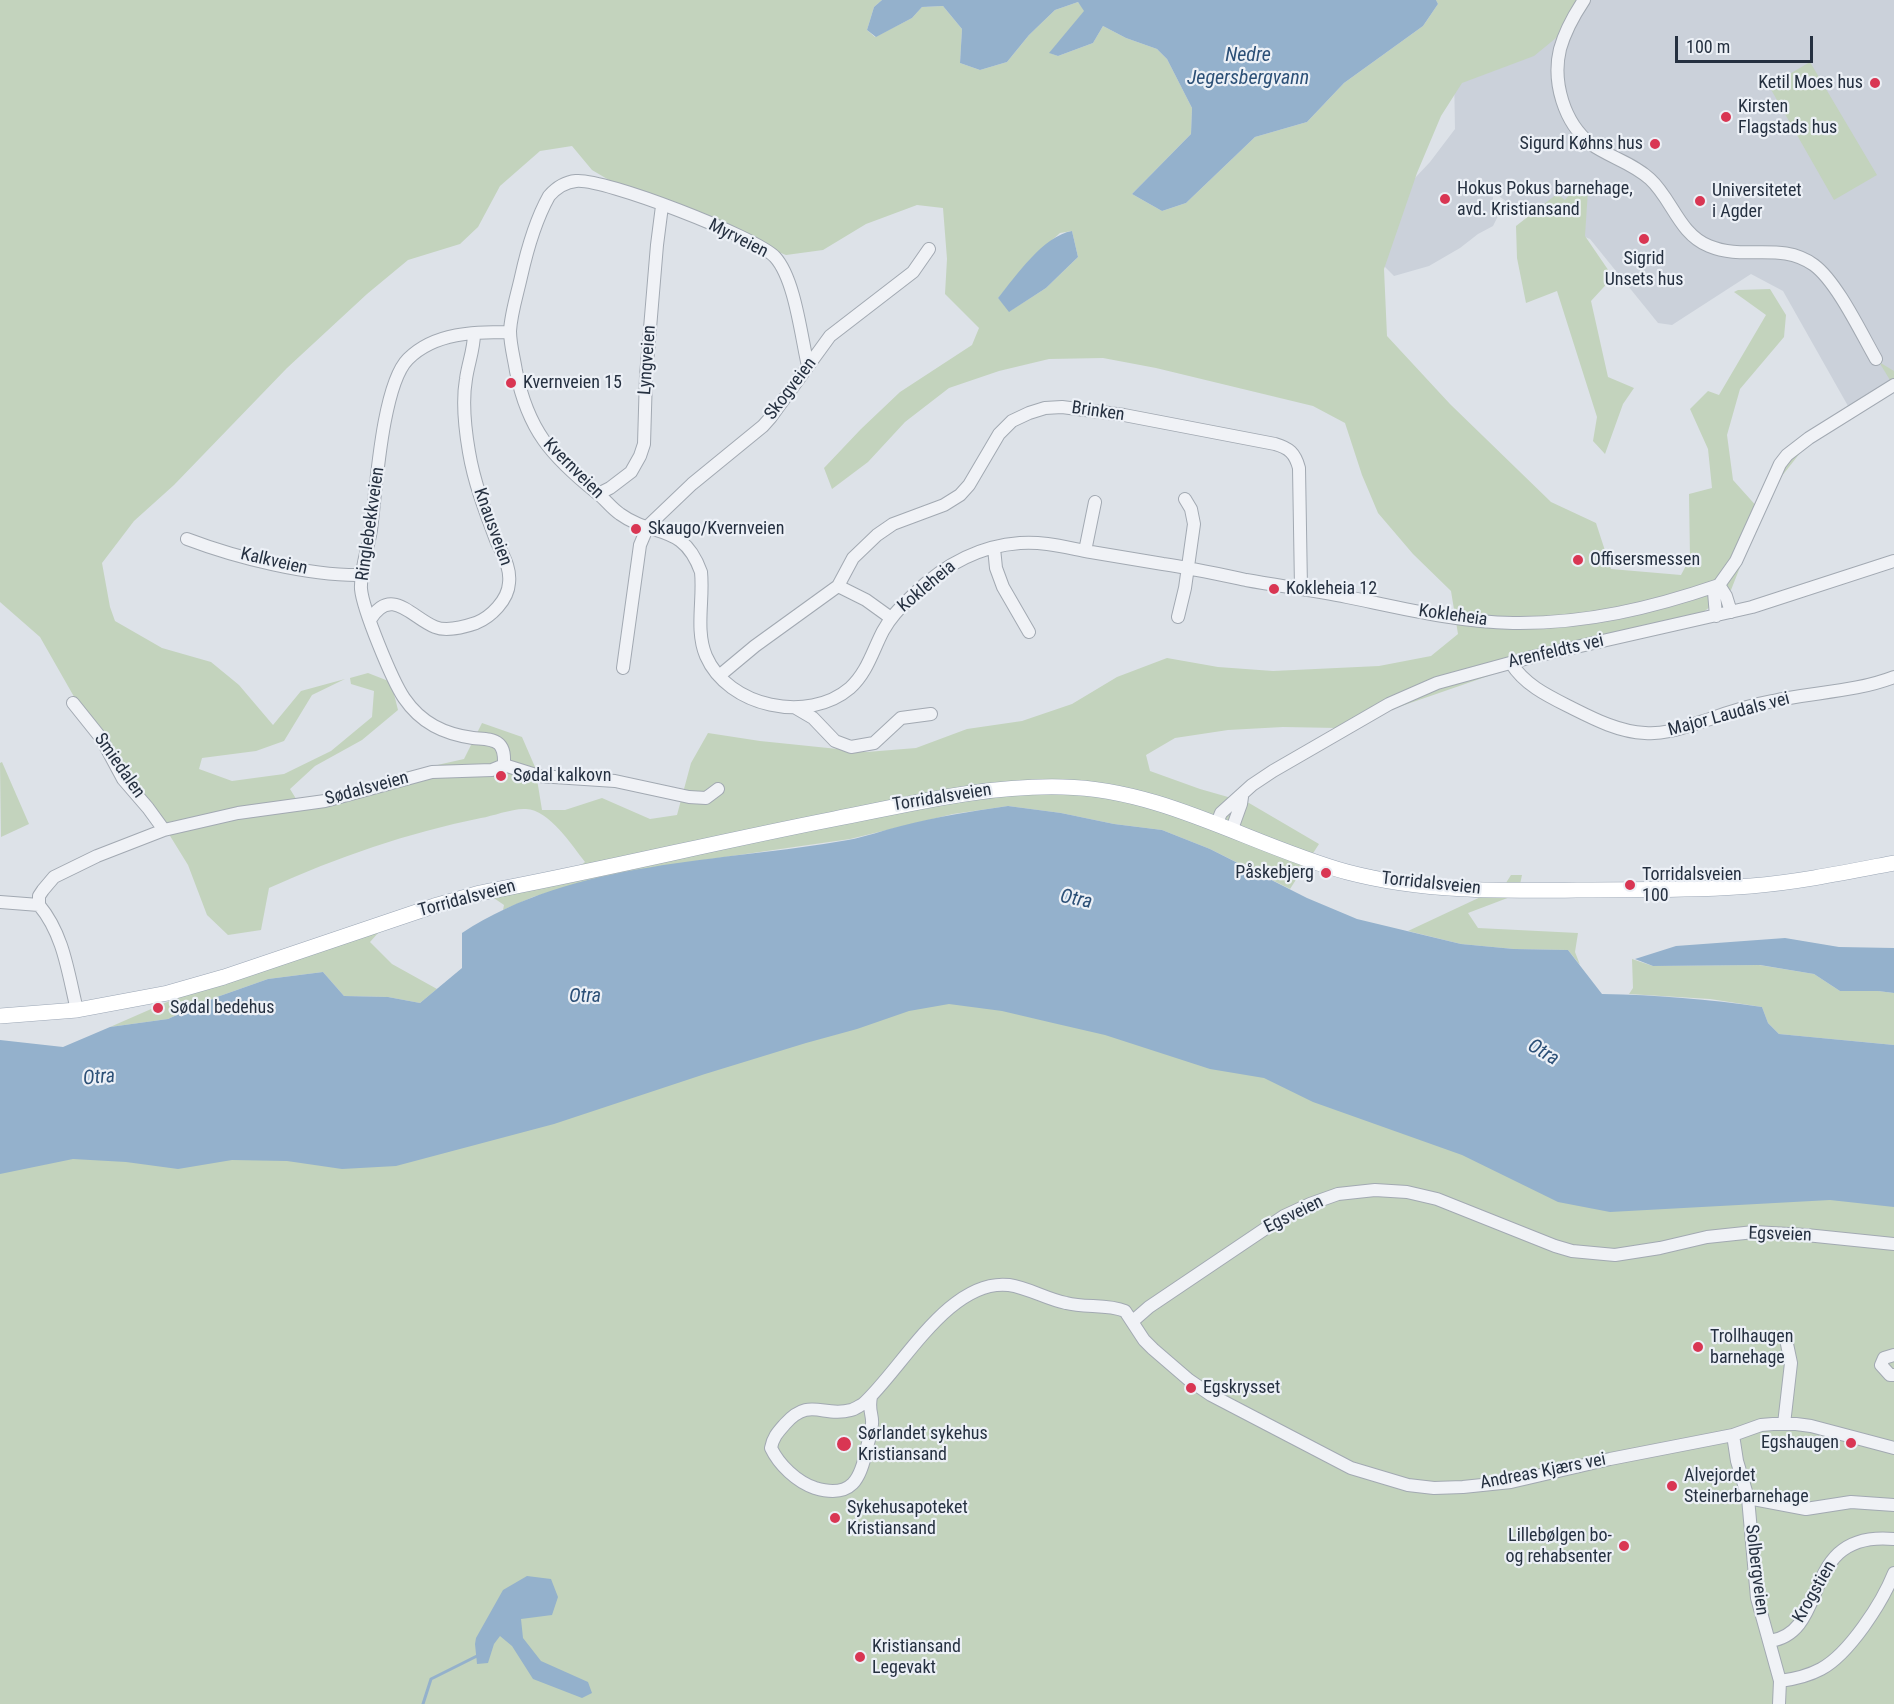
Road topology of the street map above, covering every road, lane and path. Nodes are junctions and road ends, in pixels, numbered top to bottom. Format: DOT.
graph roads {
  1 [pos="1584,0"];
  2 [pos="662,206"];
  3 [pos="929,249"];
  4 [pos="510,332"];
  5 [pos="474,334"];
  6 [pos="1876,359"];
  7 [pos="808,366"];
  8 [pos="1894,385"];
  9 [pos="598,494"];
  10 [pos="1185,499"];
  11 [pos="1095,502"];
  12 [pos="648,526"];
  13 [pos="187,539"];
  14 [pos="994,548"];
  15 [pos="1085,551"];
  16 [pos="1894,561"];
  17 [pos="1187,568"];
  18 [pos="362,575"];
  19 [pos="1719,585"];
  20 [pos="838,586"];
  21 [pos="1301,588"];
  22 [pos="1731,612"];
  23 [pos="1716,616"];
  24 [pos="1178,617"];
  25 [pos="891,618"];
  26 [pos="370,620"];
  27 [pos="1029,633"];
  28 [pos="1510,663"];
  29 [pos="623,668"];
  30 [pos="719,676"];
  31 [pos="1894,677"];
  32 [pos="73,703"];
  33 [pos="796,708"];
  34 [pos="932,714"];
  35 [pos="504,765"];
  36 [pos="718,789"];
  37 [pos="1242,797"];
  38 [pos="1217,824"];
  39 [pos="164,830"];
  40 [pos="1232,830"];
  41 [pos="1894,863"];
  42 [pos="0,902"];
  43 [pos="39,904"];
  44 [pos="76,1010"];
  45 [pos="0,1016"];
  46 [pos="1894,1244"];
  47 [pos="1133,1321"];
  48 [pos="1787,1344"];
  49 [pos="1894,1355"];
  50 [pos="1894,1375"];
  51 [pos="871,1397"];
  52 [pos="1784,1424"];
  53 [pos="1733,1435"];
  54 [pos="1894,1448"];
  55 [pos="1748,1498"];
  56 [pos="1894,1505"];
  57 [pos="1894,1539"];
  58 [pos="1894,1573"];
  59 [pos="1770,1641"];
  60 [pos="1780,1681"];
  61 [pos="1779,1704"];
  1 -- 6 [label="street"];
  2 -- 4 [label="street, Kvernveien"];
  2 -- 7 [label="street, Myrveien"];
  2 -- 9 [label="street, Lyngveien"];
  3 -- 7 [label="street, Skogveien"];
  4 -- 5 [label="street, Ringlebekkveien"];
  4 -- 9 [label="street, Kvernveien"];
  5 -- 18 [label="street, Ringlebekkveien"];
  5 -- 26 [label="street, Knausveien"];
  7 -- 12 [label="street, Skogveien"];
  8 -- 19 [label="street"];
  9 -- 12 [label="street, Kvernveien"];
  10 -- 17 [label="street"];
  11 -- 15 [label="street"];
  12 -- 29 [label="street"];
  12 -- 30 [label="street, Kokleheia"];
  13 -- 18 [label="street, Kalkveien"];
  14 -- 15 [label="street, Kokleheia"];
  14 -- 25 [label="street, Kokleheia"];
  14 -- 27 [label="street"];
  15 -- 17 [label="street, Kokleheia"];
  16 -- 22 [label="street, Arenfeldts vei"];
  17 -- 21 [label="street, Kokleheia"];
  17 -- 24 [label="street"];
  18 -- 26 [label="street, Ringlebekkveien"];
  19 -- 21 [label="street, Kokleheia"];
  19 -- 22 [label="street"];
  19 -- 23 [label="street"];
  20 -- 21 [label="street, Brinken"];
  20 -- 25 [label="street"];
  20 -- 30 [label="street, Brinken"];
  22 -- 23 [label="street, Arenfeldts vei"];
  23 -- 28 [label="street, Arenfeldts vei"];
  25 -- 33 [label="street, Kokleheia"];
  26 -- 35 [label="street, Ringlebekkveien"];
  28 -- 31 [label="street, Major Laudals vei"];
  28 -- 37 [label="street, Arenfeldts vei"];
  30 -- 33 [label="street, Kokleheia"];
  32 -- 39 [label="street, Smiedalen"];
  33 -- 34 [label="street, Kokleheia"];
  35 -- 36 [label="street, Sødalsveien"];
  35 -- 39 [label="street, Sødalsveien"];
  37 -- 38 [label="street, Arenfeldts vei"];
  37 -- 40 [label="street"];
  38 -- 40 [label="main road, Torridalsveien"];
  38 -- 44 [label="main road, Torridalsveien"];
  39 -- 43 [label="street, Sødalsveien"];
  40 -- 41 [label="main road, Torridalsveien"];
  42 -- 43 [label="street"];
  43 -- 44 [label="street"];
  44 -- 45 [label="main road, Torridalsveien"];
  46 -- 47 [label="street, Egsveien"];
  47 -- 51 [label="street"];
  47 -- 53 [label="street, Andreas Kjærs vei"];
  48 -- 52 [label="street"];
  49 -- 50 [label="street"];
  51 -- 51 [label="street"];
  52 -- 53 [label="street, Andreas Kjærs vei"];
  52 -- 54 [label="street, Andreas Kjærs vei"];
  53 -- 55 [label="street, Solbergveien"];
  55 -- 56 [label="street"];
  55 -- 59 [label="street, Solbergveien"];
  57 -- 59 [label="street, Krogstien"];
  58 -- 60 [label="street"];
  59 -- 60 [label="street, Solbergveien"];
  60 -- 61 [label="street, Solbergveien"];
}
